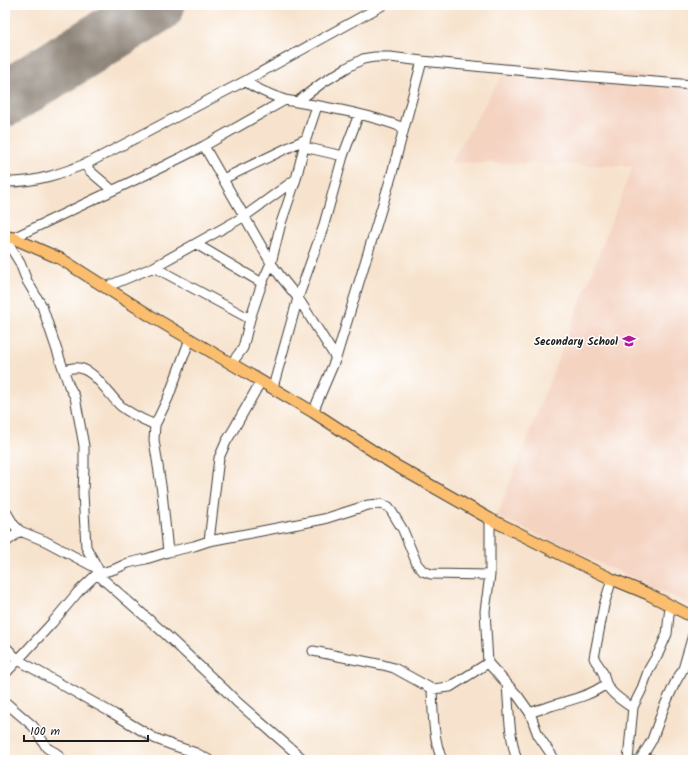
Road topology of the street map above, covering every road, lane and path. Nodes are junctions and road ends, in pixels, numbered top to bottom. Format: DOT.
graph roads {
  1 [pos="383,5"];
  2 [pos="422,61"];
  3 [pos="245,81"];
  4 [pos="693,85"];
  5 [pos="285,100"];
  6 [pos="297,102"];
  7 [pos="318,106"];
  8 [pos="359,114"];
  9 [pos="404,128"];
  10 [pos="305,143"];
  11 [pos="204,146"];
  12 [pos="343,156"];
  13 [pos="84,164"];
  14 [pos="222,179"];
  15 [pos="296,179"];
  16 [pos="5,182"];
  17 [pos="112,190"];
  18 [pos="245,216"];
  19 [pos="8,240"];
  20 [pos="196,244"];
  21 [pos="271,263"];
  22 [pos="154,267"];
  23 [pos="262,283"];
  24 [pos="106,286"];
  25 [pos="298,298"];
  26 [pos="250,319"];
  27 [pos="190,339"];
  28 [pos="336,358"];
  29 [pos="231,364"];
  30 [pos="64,371"];
  31 [pos="261,380"];
  32 [pos="273,387"];
  33 [pos="313,412"];
  34 [pos="155,425"];
  35 [pos="5,510"];
  36 [pos="490,519"];
  37 [pos="20,531"];
  38 [pos="209,541"];
  39 [pos="5,543"];
  40 [pos="168,552"];
  41 [pos="98,572"];
  42 [pos="490,575"];
  43 [pos="612,579"];
  44 [pos="670,606"];
  45 [pos="693,617"];
  46 [pos="693,635"];
  47 [pos="5,646"];
  48 [pos="313,651"];
  49 [pos="18,660"];
  50 [pos="488,663"];
  51 [pos="5,674"];
  52 [pos="507,684"];
  53 [pos="606,684"];
  54 [pos="432,689"];
  55 [pos="5,702"];
  56 [pos="633,708"];
  57 [pos="530,713"];
  58 [pos="62,760"];
  59 [pos="209,760"];
  60 [pos="304,760"];
  61 [pos="442,760"];
  62 [pos="517,760"];
  63 [pos="555,760"];
  64 [pos="628,760"];
  65 [pos="640,760"];
  66 [pos="654,760"];
  1 -- 3 [label="street"];
  2 -- 4 [label="street"];
  2 -- 6 [label="street"];
  2 -- 9 [label="street"];
  3 -- 5 [label="street"];
  3 -- 13 [label="street"];
  5 -- 6 [label="street"];
  5 -- 11 [label="street"];
  6 -- 7 [label="street"];
  7 -- 8 [label="street"];
  7 -- 10 [label="street"];
  8 -- 9 [label="street"];
  8 -- 12 [label="street"];
  9 -- 28 [label="street"];
  10 -- 12 [label="street"];
  10 -- 14 [label="street"];
  10 -- 15 [label="street"];
  11 -- 14 [label="street"];
  11 -- 17 [label="street"];
  12 -- 25 [label="street"];
  13 -- 16 [label="street"];
  13 -- 17 [label="street"];
  14 -- 18 [label="street"];
  15 -- 18 [label="street"];
  15 -- 21 [label="street"];
  17 -- 19 [label="street"];
  18 -- 20 [label="street"];
  18 -- 21 [label="street"];
  19 -- 24 [label="main road"];
  19 -- 30 [label="street"];
  20 -- 22 [label="street"];
  20 -- 23 [label="street"];
  21 -- 23 [label="street"];
  21 -- 25 [label="street"];
  22 -- 24 [label="street"];
  22 -- 26 [label="street"];
  23 -- 26 [label="street"];
  24 -- 27 [label="main road"];
  25 -- 28 [label="street"];
  25 -- 32 [label="street"];
  26 -- 29 [label="street"];
  27 -- 29 [label="main road"];
  27 -- 34 [label="street"];
  28 -- 33 [label="street"];
  29 -- 31 [label="main road"];
  30 -- 34 [label="street"];
  30 -- 41 [label="street"];
  31 -- 32 [label="main road"];
  31 -- 38 [label="street"];
  32 -- 33 [label="main road"];
  33 -- 36 [label="main road"];
  34 -- 40 [label="street"];
  35 -- 37 [label="street"];
  36 -- 42 [label="street"];
  36 -- 43 [label="main road"];
  37 -- 39 [label="street"];
  37 -- 41 [label="street"];
  38 -- 40 [label="street"];
  38 -- 42 [label="street"];
  40 -- 41 [label="street"];
  41 -- 49 [label="street"];
  41 -- 60 [label="street"];
  42 -- 50 [label="street"];
  43 -- 44 [label="main road"];
  43 -- 53 [label="street"];
  44 -- 45 [label="main road"];
  44 -- 56 [label="street"];
  46 -- 65 [label="street"];
  47 -- 49 [label="street"];
  48 -- 54 [label="street"];
  49 -- 51 [label="street"];
  49 -- 59 [label="street"];
  50 -- 52 [label="street"];
  50 -- 54 [label="street"];
  52 -- 57 [label="street"];
  52 -- 62 [label="street"];
  53 -- 56 [label="street"];
  53 -- 57 [label="street"];
  54 -- 61 [label="street"];
  55 -- 58 [label="street"];
  56 -- 64 [label="street"];
  57 -- 63 [label="street"];
  65 -- 66 [label="street"];
}
